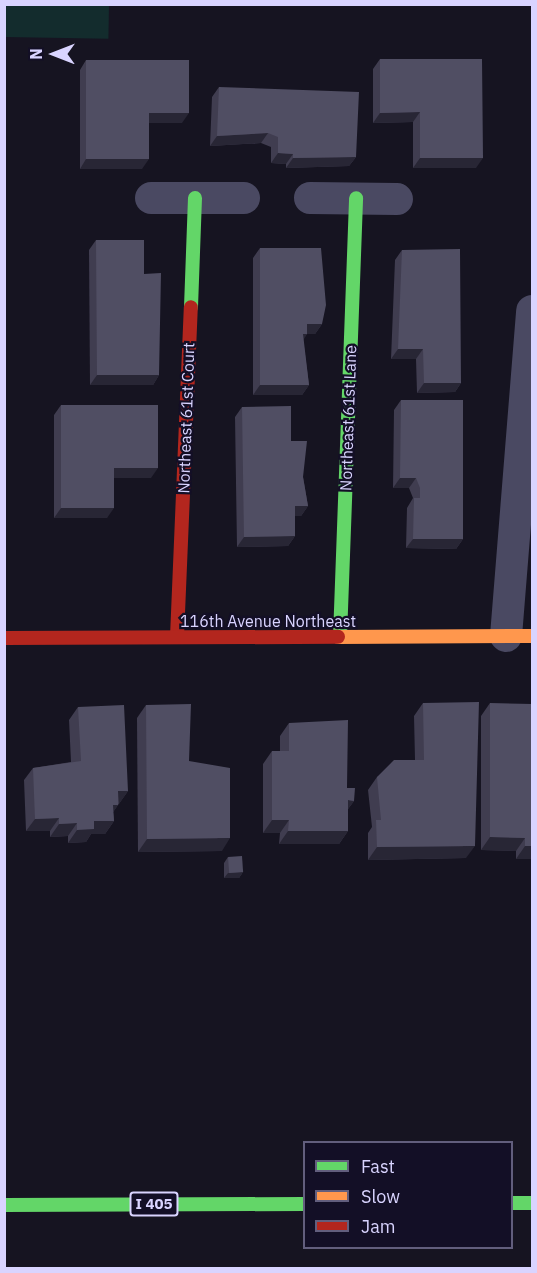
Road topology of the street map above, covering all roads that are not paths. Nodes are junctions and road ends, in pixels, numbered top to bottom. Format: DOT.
graph roads {
  1 [pos="151,198"];
  2 [pos="195,198"];
  3 [pos="244,198"];
  4 [pos="310,198"];
  5 [pos="356,198"];
  6 [pos="397,199"];
  7 [pos="532,311"];
  8 [pos="519,636"];
  9 [pos="177,637"];
  10 [pos="340,637"];
  11 [pos="4,638"];
  12 [pos="513,1203"];
  13 [pos="532,1203"];
  14 [pos="303,1204"];
  15 [pos="4,1205"];
  1 -- 2 [label="street"];
  2 -- 3 [label="street"];
  2 -- 9 [label="main road, Northeast 61st Court"];
  4 -- 5 [label="street"];
  5 -- 6 [label="street"];
  5 -- 10 [label="main road, Northeast 61st Lane"];
  7 -- 8 [label="street"];
  8 -- 10 [label="main road, 116th Avenue Northeast"];
  9 -- 10 [label="main road, 116th Avenue Northeast"];
  9 -- 11 [label="main road, 116th Avenue Northeast"];
  12 -- 13 [label="main road"];
  14 -- 15 [label="main road, I 405"];
}
